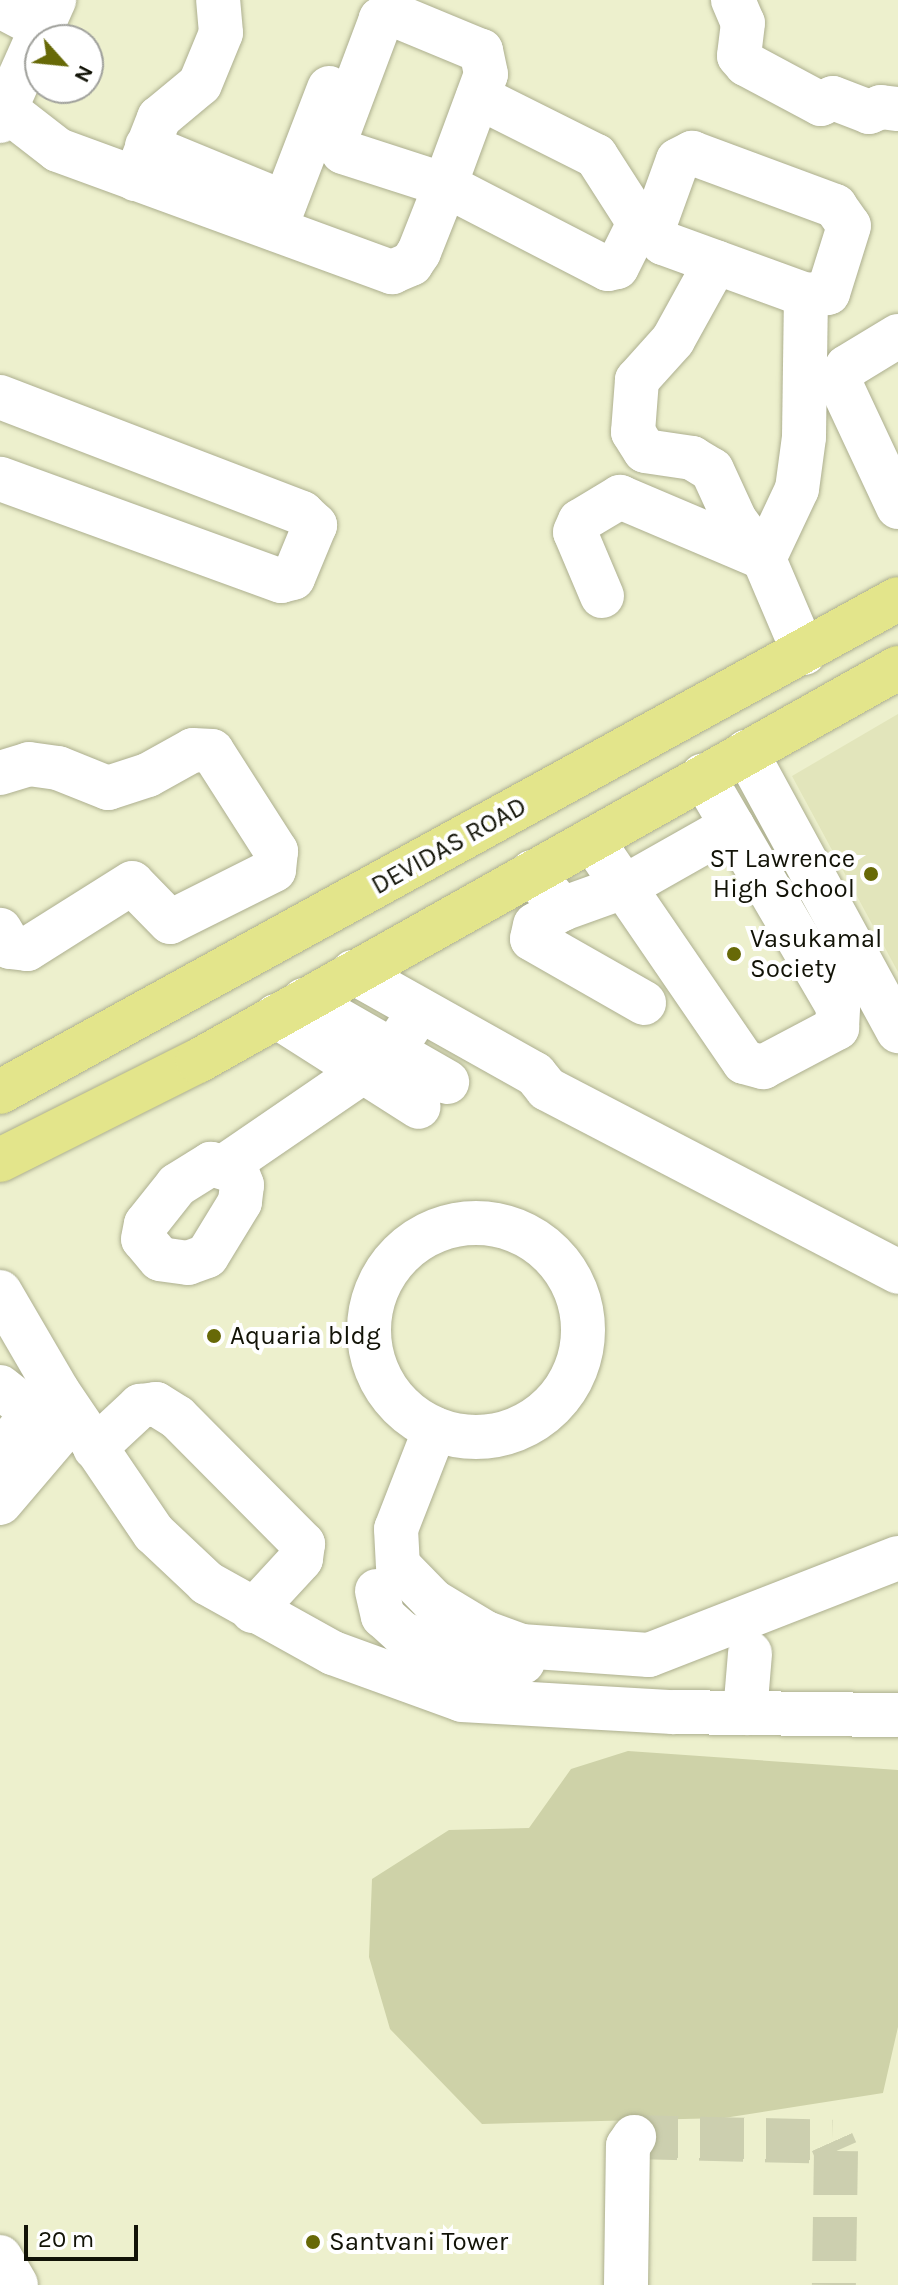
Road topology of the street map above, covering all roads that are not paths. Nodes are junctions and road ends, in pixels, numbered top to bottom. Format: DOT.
graph roads {
  1 [pos="218,0"];
  2 [pos="360,0"];
  3 [pos="733,0"];
  4 [pos="0,6"];
  5 [pos="48,14"];
  6 [pos="478,97"];
  7 [pos="898,109"];
  8 [pos="2,111"];
  9 [pos="141,162"];
  10 [pos="445,185"];
  11 [pos="280,216"];
  12 [pos="716,262"];
  13 [pos="806,295"];
  14 [pos="898,336"];
  15 [pos="0,397"];
  16 [pos="645,451"];
  17 [pos="0,479"];
  18 [pos="620,497"];
  19 [pos="898,507"];
  20 [pos="764,559"];
  21 [pos="602,596"];
  22 [pos="898,599"];
  23 [pos="804,653"];
  24 [pos="898,668"];
  25 [pos="746,752"];
  26 [pos="0,773"];
  27 [pos="703,776"];
  28 [pos="732,826"];
  29 [pos="592,840"];
  30 [pos="532,872"];
  31 [pos="626,886"];
  32 [pos="562,909"];
  33 [pos="0,930"];
  34 [pos="317,993"];
  35 [pos="644,1003"];
  36 [pos="898,1031"];
  37 [pos="397,1039"];
  38 [pos="0,1092"];
  39 [pos="433,1095"];
  40 [pos="0,1160"];
  41 [pos="225,1166"];
  42 [pos="898,1272"];
  43 [pos="0,1292"];
  44 [pos="52,1411"];
  45 [pos="435,1429"];
  46 [pos="0,1454"];
  47 [pos="0,1503"];
  48 [pos="898,1558"];
  49 [pos="253,1611"];
  50 [pos="366,1614"];
  51 [pos="750,1653"];
  52 [pos="673,1712"];
  53 [pos="745,1713"];
  54 [pos="898,1715"];
  55 [pos="634,2137"];
  56 [pos="0,2257"];
  57 [pos="16,2285"];
  58 [pos="626,2285"];
  1 -- 9 [label="street"];
  2 -- 11 [label="street"];
  3 -- 7 [label="street"];
  4 -- 5 [label="street"];
  5 -- 8 [label="street"];
  6 -- 10 [label="street"];
  6 -- 10 [label="street"];
  6 -- 10 [label="street"];
  8 -- 9 [label="street"];
  9 -- 11 [label="street"];
  10 -- 11 [label="street"];
  12 -- 13 [label="street"];
  12 -- 13 [label="street"];
  12 -- 16 [label="street"];
  13 -- 20 [label="street"];
  14 -- 19 [label="street"];
  15 -- 17 [label="street"];
  16 -- 18 [label="street"];
  16 -- 20 [label="street"];
  18 -- 20 [label="street"];
  18 -- 21 [label="street"];
  20 -- 23 [label="street"];
  22 -- 23 [label="main road, DEVIDAS ROAD"];
  23 -- 38 [label="main road, DEVIDAS ROAD"];
  24 -- 25 [label="main road"];
  25 -- 27 [label="main road"];
  25 -- 36 [label="street"];
  26 -- 33 [label="street"];
  27 -- 28 [label="street"];
  27 -- 29 [label="main road"];
  28 -- 31 [label="street"];
  28 -- 31 [label="street"];
  29 -- 30 [label="main road"];
  29 -- 31 [label="street"];
  30 -- 32 [label="street"];
  30 -- 34 [label="main road"];
  31 -- 32 [label="street"];
  32 -- 35 [label="street"];
  34 -- 37 [label="street"];
  34 -- 37 [label="street"];
  34 -- 40 [label="main road"];
  37 -- 39 [label="street"];
  37 -- 41 [label="street"];
  37 -- 42 [label="street"];
  43 -- 44 [label="street"];
  44 -- 46 [label="street"];
  44 -- 47 [label="street"];
  44 -- 49 [label="street"];
  44 -- 49 [label="street"];
  45 -- 45 [label="street"];
  45 -- 48 [label="street"];
  49 -- 50 [label="street"];
  50 -- 52 [label="street"];
  50 -- 52 [label="street"];
  51 -- 53 [label="street"];
  52 -- 53 [label="street"];
  53 -- 54 [label="street"];
  55 -- 58 [label="street"];
  56 -- 57 [label="street"];
}
